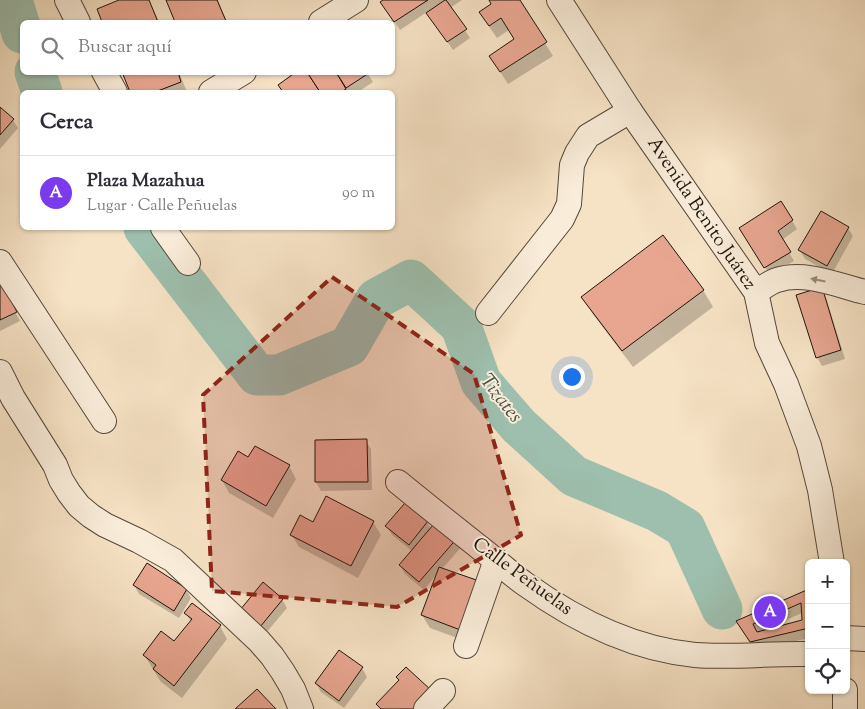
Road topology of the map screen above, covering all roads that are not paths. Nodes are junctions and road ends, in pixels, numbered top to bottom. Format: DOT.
graph roads {
  1 [pos="67,0"];
  2 [pos="356,0"];
  3 [pos="559,0"];
  4 [pos="77,20"];
  5 [pos="324,20"];
  6 [pos="106,75"];
  7 [pos="240,75"];
  8 [pos="114,90"];
  9 [pos="220,90"];
  10 [pos="630,111"];
  11 [pos="164,230"];
  12 [pos="0,262"];
  13 [pos="188,263"];
  14 [pos="756,292"];
  15 [pos="865,292"];
  16 [pos="488,313"];
  17 [pos="0,372"];
  18 [pos="7,397"];
  19 [pos="104,421"];
  20 [pos="398,482"];
  21 [pos="831,559"];
  22 [pos="496,560"];
  23 [pos="850,638"];
  24 [pos="865,639"];
  25 [pos="466,646"];
  26 [pos="805,654"];
  27 [pos="444,691"];
  28 [pos="845,694"];
  29 [pos="301,709"];
  30 [pos="426,709"];
  31 [pos="846,709"];
  1 -- 4 [label="street"];
  2 -- 5 [label="street"];
  3 -- 10 [label="street, Avenida Benito Juárez"];
  6 -- 8 [label="street"];
  7 -- 9 [label="street"];
  10 -- 14 [label="street, Avenida Benito Juárez"];
  10 -- 16 [label="street"];
  11 -- 13 [label="street"];
  12 -- 19 [label="street"];
  15 -- 14 [label="street, one-way"];
  14 -- 21 [label="street, Avenida Benito Juárez"];
  17 -- 18 [label="street"];
  18 -- 29 [label="street"];
  20 -- 22 [label="street, Calle Peñuelas"];
  22 -- 25 [label="street"];
  22 -- 26 [label="street, Calle Peñuelas"];
  23 -- 24 [label="street"];
  27 -- 30 [label="street"];
  28 -- 31 [label="street"];
}
